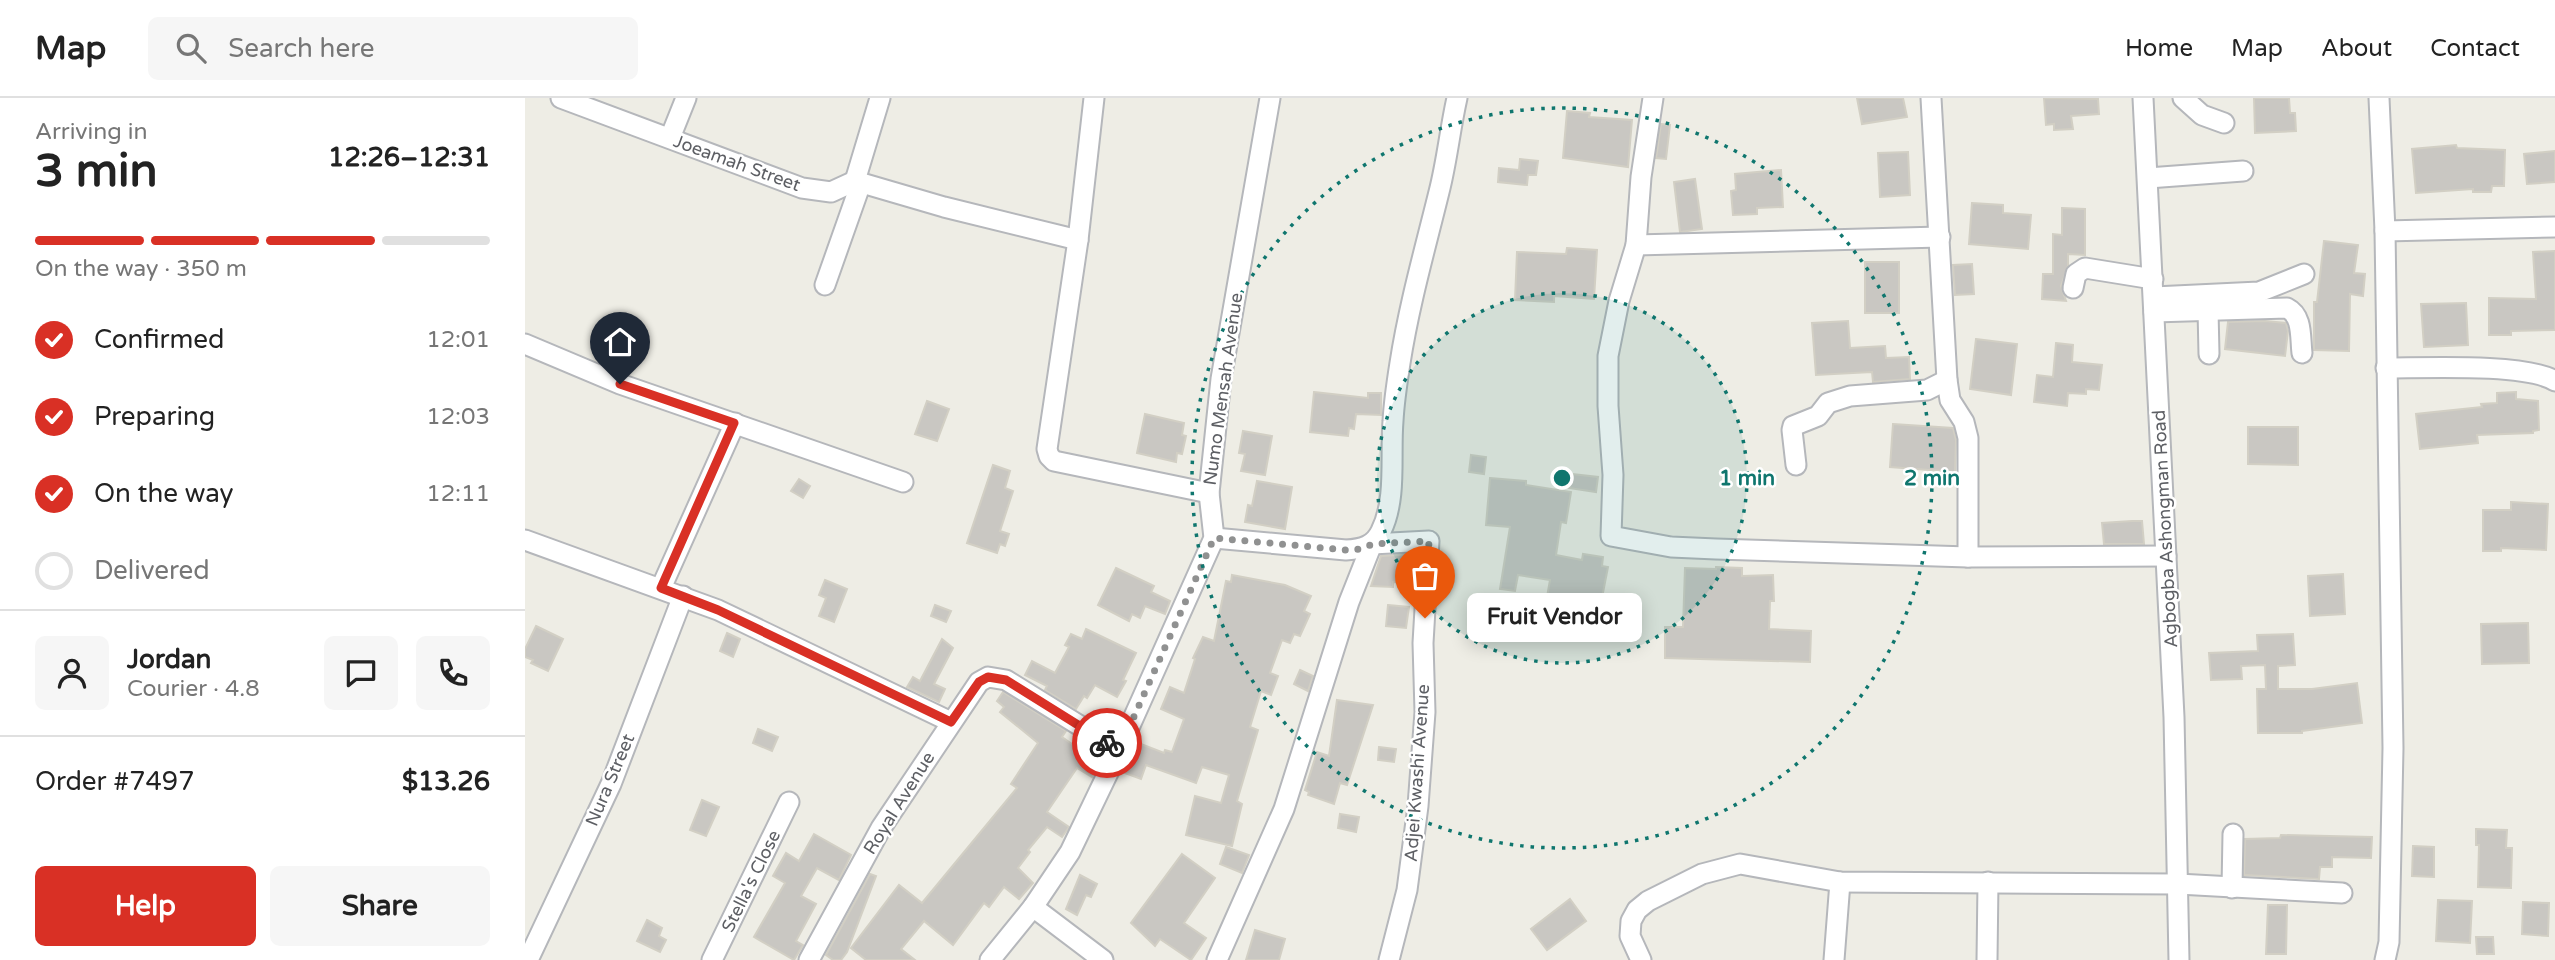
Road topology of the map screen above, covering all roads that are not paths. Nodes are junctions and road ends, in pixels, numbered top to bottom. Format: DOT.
graph roads {
  1 [pos="561,98"];
  2 [pos="686,98"];
  3 [pos="880,98"];
  4 [pos="1094,98"];
  5 [pos="1271,98"];
  6 [pos="1457,98"];
  7 [pos="1653,98"];
  8 [pos="1931,98"];
  9 [pos="2144,98"];
  10 [pos="2183,98"];
  11 [pos="2379,98"];
  12 [pos="2224,122"];
  13 [pos="670,138"];
  14 [pos="2243,171"];
  15 [pos="2148,178"];
  16 [pos="858,182"];
  17 [pos="2555,227"];
  18 [pos="2385,231"];
  19 [pos="1940,237"];
  20 [pos="1078,240"];
  21 [pos="1636,245"];
  22 [pos="2304,274"];
  23 [pos="825,285"];
  24 [pos="2073,288"];
  25 [pos="2154,296"];
  26 [pos="2208,310"];
  27 [pos="525,344"];
  28 [pos="2302,353"];
  29 [pos="2209,354"];
  30 [pos="2386,368"];
  31 [pos="1947,380"];
  32 [pos="2555,381"];
  33 [pos="734,423"];
  34 [pos="1796,465"];
  35 [pos="903,482"];
  36 [pos="1209,492"];
  37 [pos="1214,538"];
  38 [pos="525,540"];
  39 [pos="1373,544"];
  40 [pos="2167,556"];
  41 [pos="1968,557"];
  42 [pos="661,588"];
  43 [pos="683,596"];
  44 [pos="951,722"];
  45 [pos="1119,750"];
  46 [pos="789,802"];
  47 [pos="2233,834"];
  48 [pos="1840,882"];
  49 [pos="1988,882"];
  50 [pos="2178,884"];
  51 [pos="2232,888"];
  52 [pos="2342,892"];
  53 [pos="1033,907"];
  54 [pos="528,960"];
  55 [pos="712,960"];
  56 [pos="809,960"];
  57 [pos="990,960"];
  58 [pos="1103,960"];
  59 [pos="1217,960"];
  60 [pos="1389,960"];
  61 [pos="1641,960"];
  62 [pos="1834,960"];
  63 [pos="1987,960"];
  64 [pos="2179,960"];
  65 [pos="2385,960"];
  1 -- 13 [label="street, Joeamah Street"];
  2 -- 13 [label="street"];
  3 -- 16 [label="street"];
  4 -- 20 [label="street"];
  5 -- 36 [label="street, Numo Mensah Avenue"];
  6 -- 39 [label="street"];
  7 -- 21 [label="street"];
  8 -- 19 [label="street"];
  9 -- 15 [label="street, Agbogba Ashongman Road"];
  10 -- 12 [label="street"];
  11 -- 18 [label="street"];
  13 -- 16 [label="street, Joeamah Street"];
  14 -- 15 [label="street"];
  15 -- 25 [label="street, Agbogba Ashongman Road"];
  16 -- 20 [label="street"];
  16 -- 23 [label="street"];
  17 -- 18 [label="street"];
  18 -- 30 [label="street"];
  19 -- 21 [label="street"];
  19 -- 31 [label="street"];
  20 -- 36 [label="street"];
  21 -- 41 [label="street"];
  22 -- 25 [label="street"];
  24 -- 25 [label="street"];
  25 -- 26 [label="street"];
  25 -- 40 [label="street, Agbogba Ashongman Road"];
  26 -- 28 [label="street"];
  26 -- 29 [label="street"];
  27 -- 33 [label="street"];
  30 -- 32 [label="street"];
  30 -- 65 [label="street"];
  31 -- 34 [label="street"];
  31 -- 41 [label="street"];
  33 -- 35 [label="street"];
  33 -- 42 [label="street"];
  36 -- 37 [label="street, Numo Mensah Avenue"];
  37 -- 39 [label="street"];
  37 -- 45 [label="street"];
  38 -- 42 [label="street"];
  39 -- 59 [label="street"];
  39 -- 60 [label="street, Adjei Kwashi Avenue"];
  40 -- 41 [label="street"];
  40 -- 50 [label="street, Agbogba Ashongman Road"];
  42 -- 43 [label="street"];
  43 -- 44 [label="street"];
  43 -- 54 [label="street, Nura Street"];
  44 -- 45 [label="street, Royal Avenue"];
  44 -- 56 [label="street, Royal Avenue"];
  45 -- 53 [label="street"];
  46 -- 55 [label="street, Stella's Close"];
  47 -- 51 [label="street"];
  48 -- 49 [label="street"];
  48 -- 61 [label="street"];
  48 -- 62 [label="street"];
  49 -- 50 [label="street"];
  49 -- 63 [label="street"];
  50 -- 51 [label="street"];
  50 -- 64 [label="street, Agbogba Ashongman Road"];
  51 -- 52 [label="street"];
  53 -- 57 [label="street"];
  53 -- 58 [label="street"];
}
